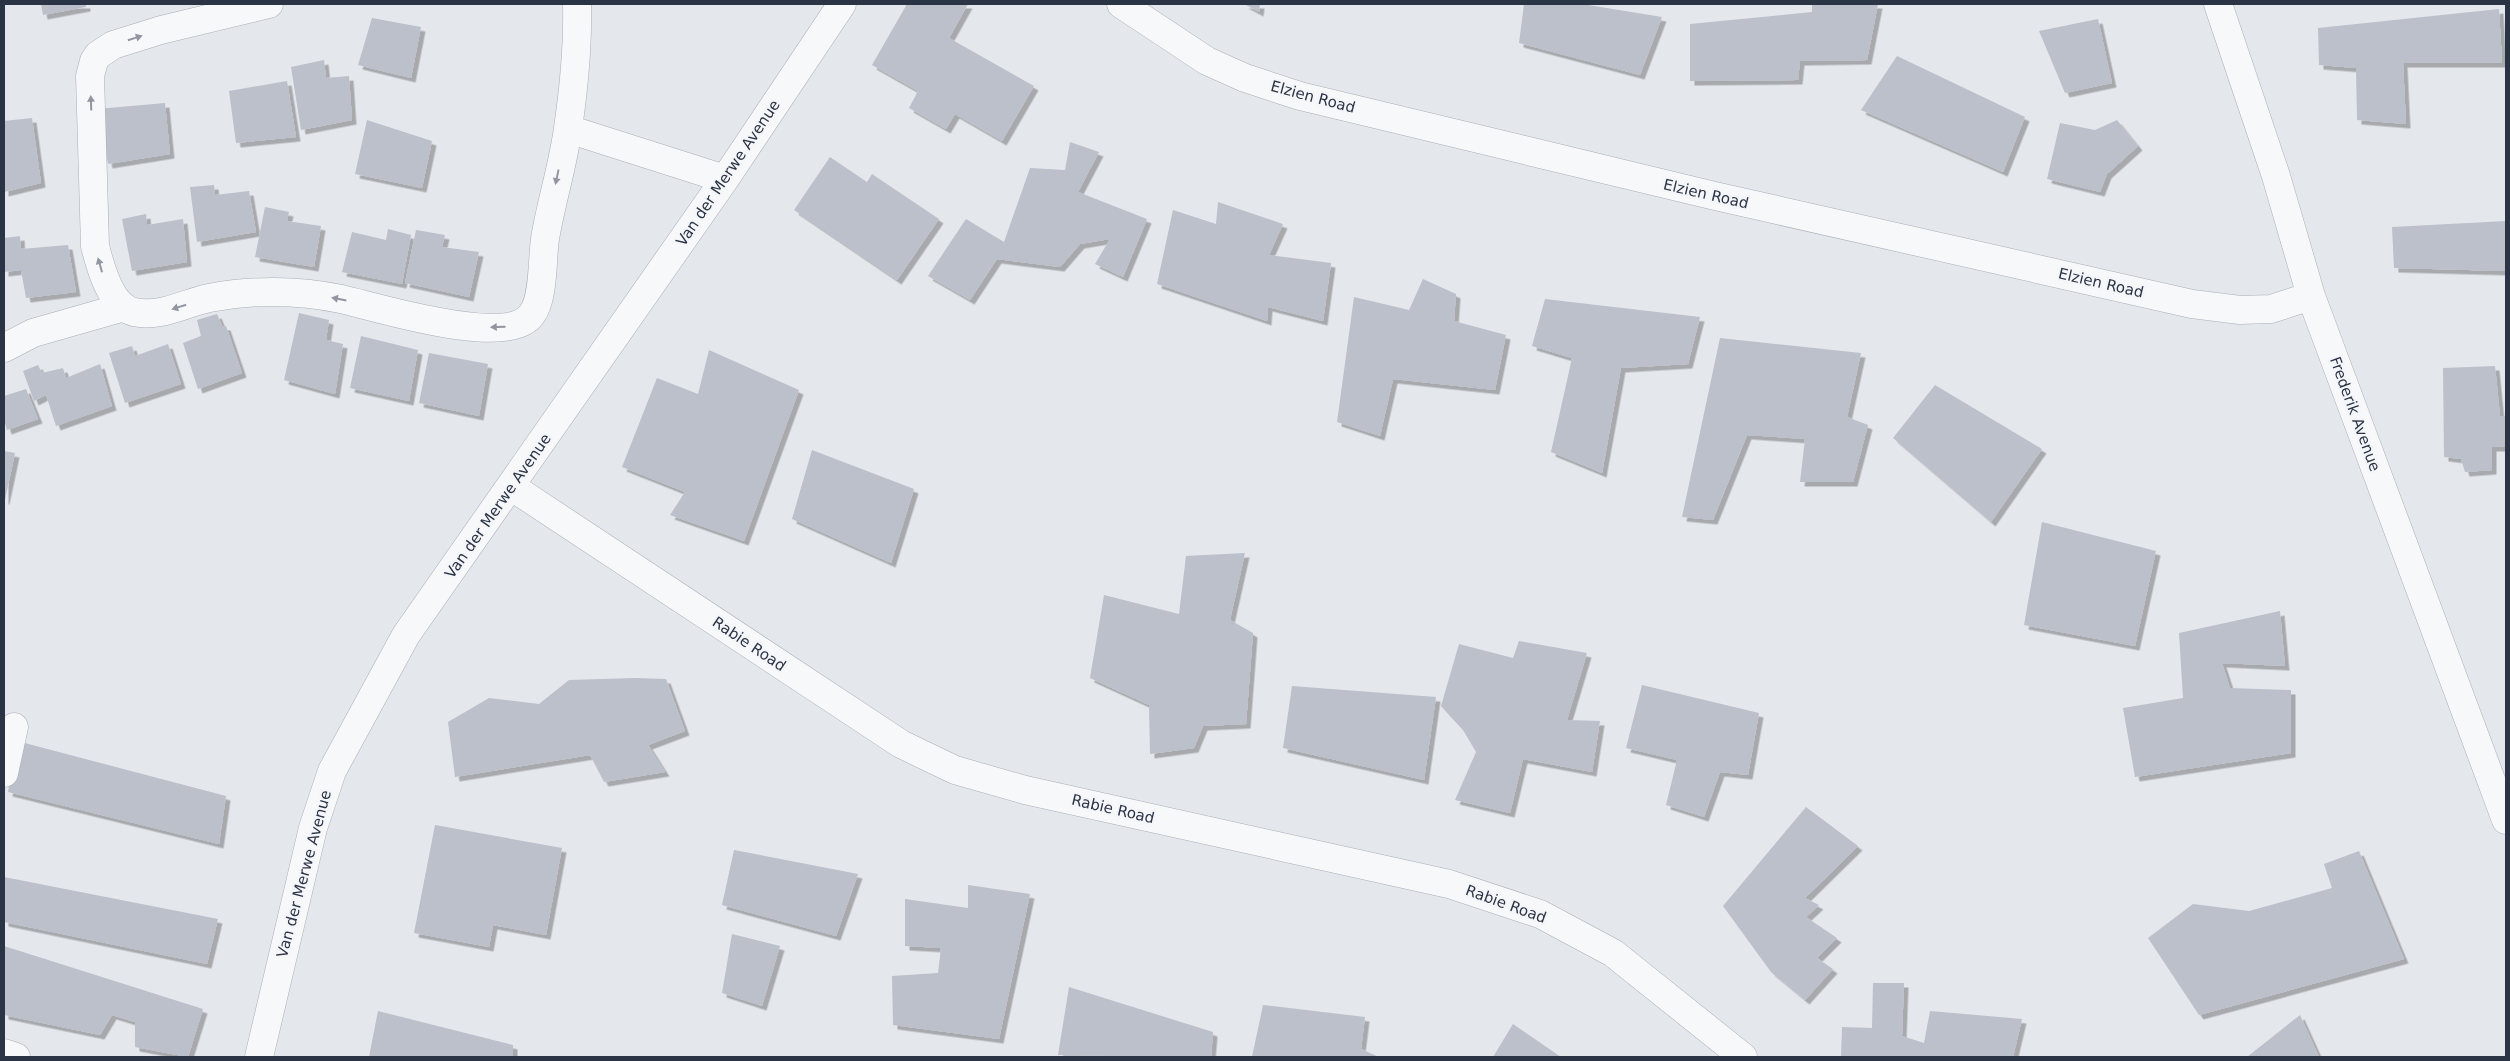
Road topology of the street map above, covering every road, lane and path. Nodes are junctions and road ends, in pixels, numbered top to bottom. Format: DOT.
graph roads {
  1 [pos="270,4"];
  2 [pos="576,4"];
  3 [pos="842,4"];
  4 [pos="1121,4"];
  5 [pos="2218,4"];
  6 [pos="568,129"];
  7 [pos="725,179"];
  8 [pos="2311,296"];
  9 [pos="124,307"];
  10 [pos="4,348"];
  11 [pos="512,487"];
  12 [pos="14,727"];
  13 [pos="4,773"];
  14 [pos="2506,820"];
  15 [pos="4,1053"];
  16 [pos="16,1057"];
  17 [pos="259,1057"];
  18 [pos="1743,1057"];
  9 -- 1 [label="street, one-way"];
  2 -- 6 [label="street"];
  3 -- 7 [label="street, Van der Merwe Avenue"];
  4 -- 8 [label="street, Elzien Road"];
  5 -- 8 [label="street, Frederik Avenue"];
  6 -- 7 [label="street"];
  6 -- 9 [label="street, one-way"];
  7 -- 11 [label="street, Van der Merwe Avenue"];
  8 -- 14 [label="street, Frederik Avenue"];
  9 -- 10 [label="street"];
  11 -- 17 [label="street, Van der Merwe Avenue"];
  11 -- 18 [label="street, Rabie Road"];
  12 -- 13 [label="street"];
  15 -- 16 [label="street"];
}
